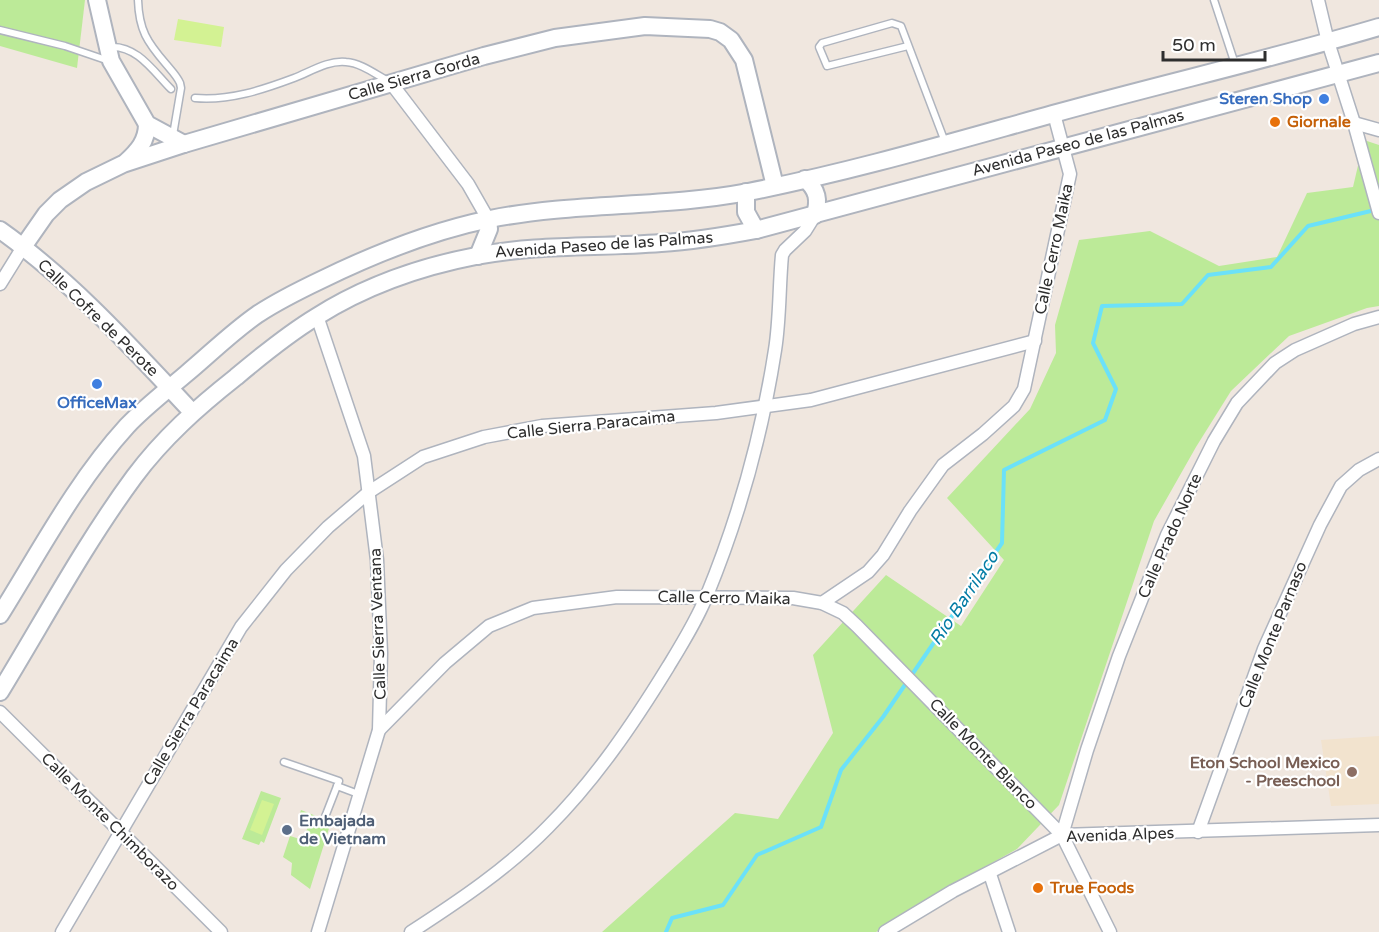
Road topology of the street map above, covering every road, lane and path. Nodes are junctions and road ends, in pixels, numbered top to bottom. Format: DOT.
graph roads {
  1 [pos="97,0"];
  2 [pos="138,0"];
  3 [pos="1214,0"];
  4 [pos="1318,0"];
  5 [pos="1379,27"];
  6 [pos="0,30"];
  7 [pos="1328,42"];
  8 [pos="908,46"];
  9 [pos="109,55"];
  10 [pos="1379,63"];
  11 [pos="1236,68"];
  12 [pos="1338,75"];
  13 [pos="391,84"];
  14 [pos="171,89"];
  15 [pos="195,98"];
  16 [pos="1054,114"];
  17 [pos="1354,123"];
  18 [pos="147,124"];
  19 [pos="1379,130"];
  20 [pos="178,141"];
  21 [pos="946,145"];
  22 [pos="1064,147"];
  23 [pos="123,164"];
  24 [pos="805,179"];
  25 [pos="775,186"];
  26 [pos="746,192"];
  27 [pos="1379,213"];
  28 [pos="815,215"];
  29 [pos="488,219"];
  30 [pos="0,230"];
  31 [pos="756,230"];
  32 [pos="23,247"];
  33 [pos="478,256"];
  34 [pos="0,284"];
  35 [pos="316,316"];
  36 [pos="1379,317"];
  37 [pos="1035,340"];
  38 [pos="169,388"];
  39 [pos="765,408"];
  40 [pos="192,412"];
  41 [pos="1379,459"];
  42 [pos="369,492"];
  43 [pos="707,597"];
  44 [pos="822,603"];
  45 [pos="0,615"];
  46 [pos="0,692"];
  47 [pos="0,712"];
  48 [pos="379,730"];
  49 [pos="284,762"];
  50 [pos="337,786"];
  51 [pos="360,795"];
  52 [pos="325,817"];
  53 [pos="1379,825"];
  54 [pos="120,832"];
  55 [pos="1198,832"];
  56 [pos="1062,836"];
  57 [pos="990,874"];
  58 [pos="62,932"];
  59 [pos="221,932"];
  60 [pos="318,932"];
  61 [pos="411,932"];
  62 [pos="885,932"];
  63 [pos="1009,932"];
  64 [pos="1110,932"];
  1 -- 9 [label="main road"];
  2 -- 20 [label="lane"];
  3 -- 11 [label="lane"];
  4 -- 7 [label="street"];
  5 -- 7 [label="main road, Avenida Paseo de las Palmas"];
  6 -- 9 [label="lane"];
  7 -- 11 [label="main road, Avenida Paseo de las Palmas"];
  7 -- 12 [label="street"];
  8 -- 8 [label="lane"];
  8 -- 21 [label="lane"];
  9 -- 14 [label="lane"];
  9 -- 18 [label="main road"];
  10 -- 12 [label="main road, Avenida Paseo de las Palmas"];
  11 -- 16 [label="main road, Avenida Paseo de las Palmas"];
  12 -- 17 [label="street"];
  12 -- 22 [label="main road, Avenida Paseo de las Palmas"];
  13 -- 15 [label="lane"];
  13 -- 20 [label="main road, Calle Sierra Gorda"];
  13 -- 25 [label="main road, Calle Sierra Gorda"];
  13 -- 29 [label="street"];
  16 -- 21 [label="main road, Avenida Paseo de las Palmas"];
  16 -- 22 [label="street, Calle Cerro Maika"];
  17 -- 19 [label="street"];
  17 -- 27 [label="street"];
  18 -- 20 [label="main road"];
  18 -- 23 [label="main road"];
  20 -- 23 [label="main road, Calle Sierra Gorda"];
  21 -- 24 [label="main road, Avenida Paseo de las Palmas"];
  22 -- 28 [label="main road, Avenida Paseo de las Palmas"];
  22 -- 37 [label="street, Calle Cerro Maika"];
  23 -- 32 [label="main road, Calle Sierra Gorda"];
  24 -- 25 [label="main road, Avenida Paseo de las Palmas"];
  24 -- 28 [label="main road"];
  25 -- 26 [label="main road, Avenida Paseo de las Palmas"];
  26 -- 29 [label="main road, Avenida Paseo de las Palmas"];
  26 -- 31 [label="main road"];
  28 -- 31 [label="main road, Avenida Paseo de las Palmas"];
  28 -- 39 [label="street"];
  29 -- 33 [label="main road"];
  29 -- 38 [label="main road, Avenida Paseo de las Palmas"];
  30 -- 32 [label="main road, Calle Cofre de Perote"];
  31 -- 33 [label="main road, Avenida Paseo de las Palmas"];
  32 -- 34 [label="street, Calle Sierra Gorda"];
  32 -- 38 [label="main road, Calle Cofre de Perote"];
  33 -- 35 [label="main road, Avenida Paseo de las Palmas"];
  35 -- 40 [label="main road, Avenida Paseo de las Palmas"];
  35 -- 42 [label="street, Calle Sierra Ventana"];
  36 -- 56 [label="street, Calle Prado Norte"];
  37 -- 39 [label="street, Calle Sierra Paracaima"];
  37 -- 44 [label="street, Calle Cerro Maika"];
  38 -- 40 [label="main road, Calle Cofre de Perote"];
  38 -- 45 [label="main road, Avenida Paseo de las Palmas"];
  39 -- 42 [label="street, Calle Sierra Paracaima"];
  39 -- 43 [label="street"];
  40 -- 46 [label="main road, Avenida Paseo de las Palmas"];
  41 -- 55 [label="street, Calle Monte Parnaso"];
  42 -- 48 [label="street, Calle Sierra Ventana"];
  42 -- 54 [label="street, Calle Sierra Paracaima"];
  43 -- 44 [label="street, Calle Cerro Maika"];
  43 -- 48 [label="street, Calle Cerro Maika"];
  43 -- 61 [label="street"];
  44 -- 56 [label="street, Calle Monte Blanco"];
  47 -- 54 [label="street, Calle Monte Chimborazo"];
  48 -- 51 [label="street, Calle Sierra Ventana"];
  49 -- 50 [label="lane"];
  50 -- 51 [label="lane"];
  50 -- 52 [label="lane"];
  51 -- 60 [label="street, Calle Sierra Ventana"];
  53 -- 55 [label="street, Avenida Alpes"];
  54 -- 58 [label="street, Calle Sierra Paracaima"];
  54 -- 59 [label="street, Calle Monte Chimborazo"];
  55 -- 56 [label="street, Avenida Alpes"];
  56 -- 57 [label="street, Avenida Alpes"];
  56 -- 64 [label="street, Calle Monte Blanco"];
  57 -- 62 [label="street, Avenida Alpes"];
  57 -- 63 [label="street"];
}
